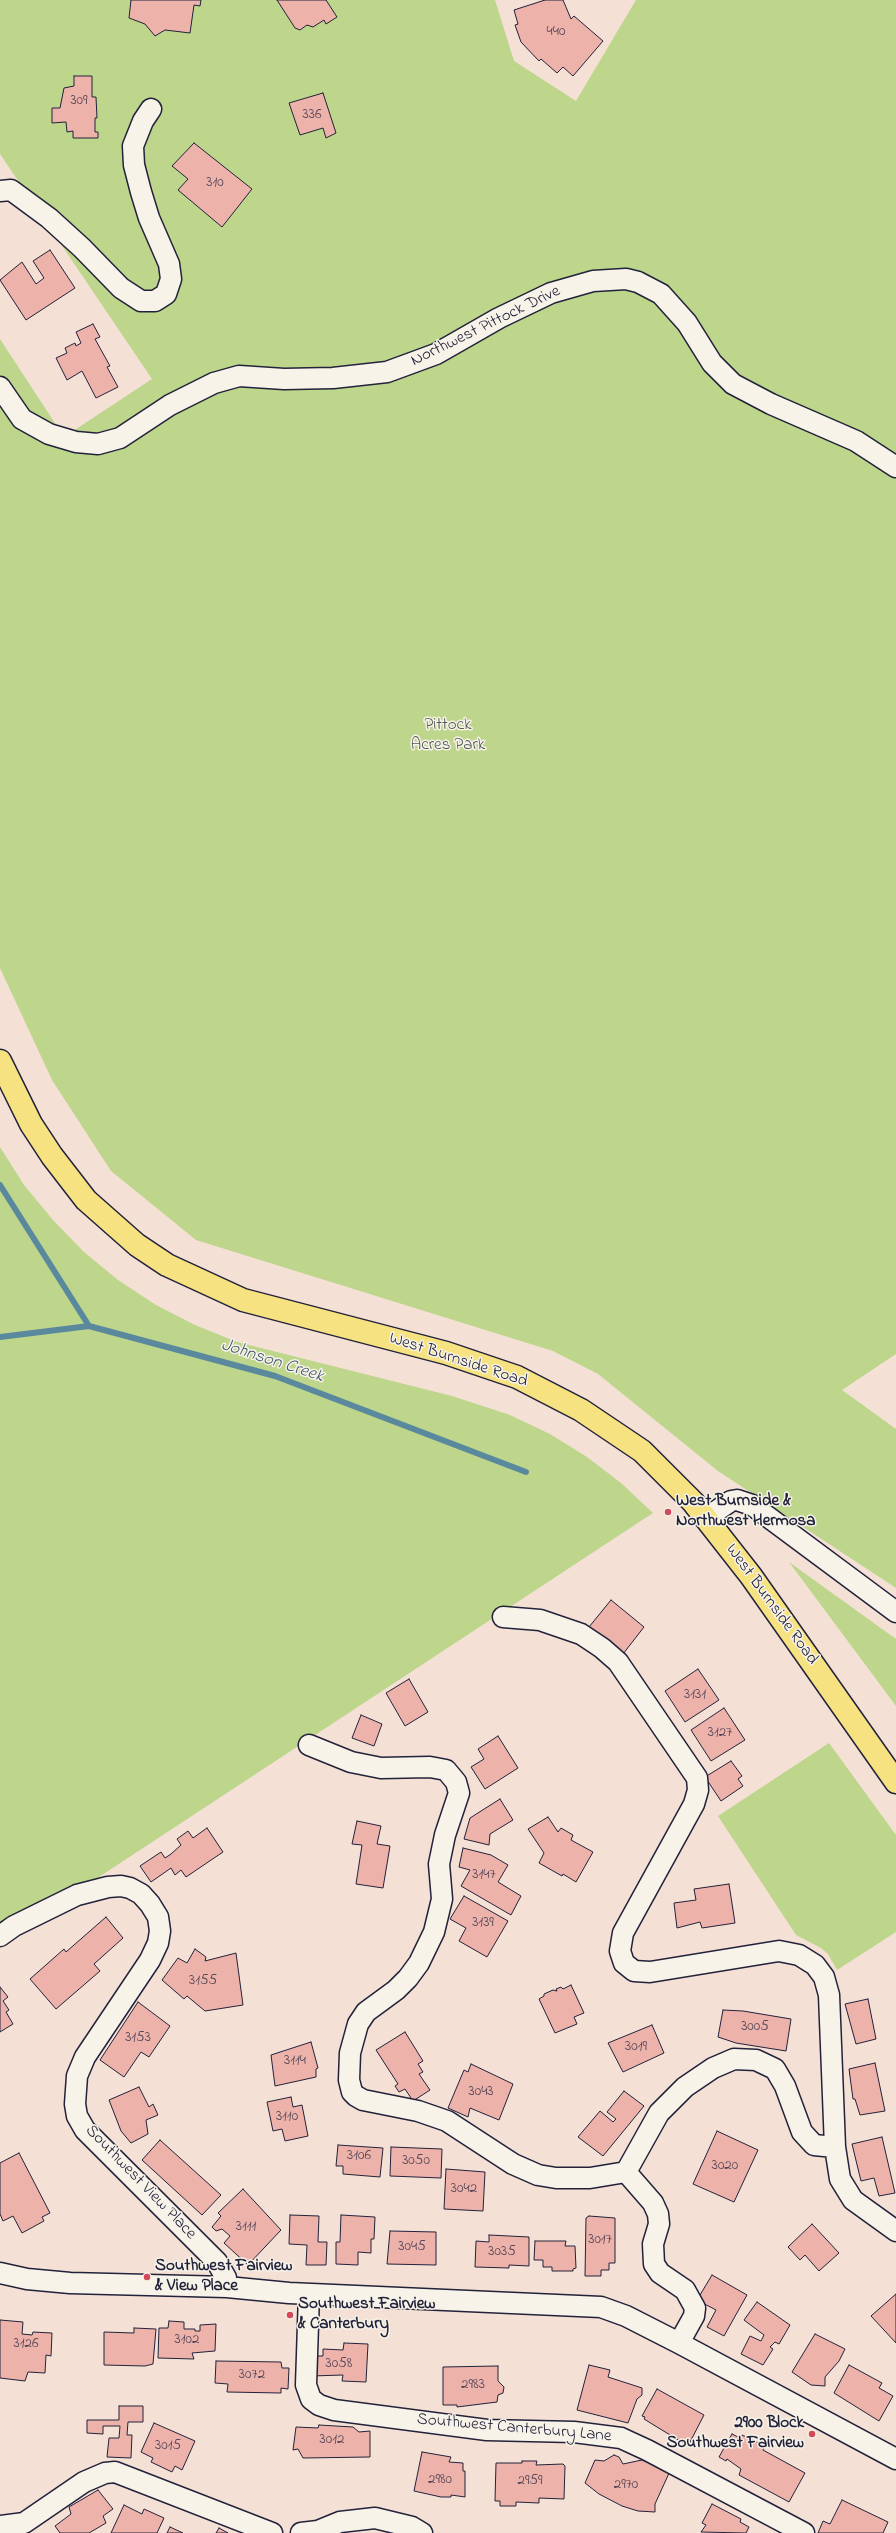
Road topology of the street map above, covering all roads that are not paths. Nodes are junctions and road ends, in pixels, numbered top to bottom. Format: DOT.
graph roads {
  1 [pos="151,110"];
  2 [pos="0,191"];
  3 [pos="0,387"];
  4 [pos="896,467"];
  5 [pos="0,1061"];
  6 [pos="706,1518"];
  7 [pos="896,1612"];
  8 [pos="503,1617"];
  9 [pos="309,1745"];
  10 [pos="896,1782"];
  11 [pos="0,1936"];
  12 [pos="835,2147"];
  13 [pos="626,2172"];
  14 [pos="896,2231"];
  15 [pos="0,2273"];
  16 [pos="228,2287"];
  17 [pos="309,2294"];
  18 [pos="679,2343"];
  19 [pos="896,2459"];
  20 [pos="0,2526"];
  21 [pos="272,2533"];
  22 [pos="301,2533"];
  23 [pos="422,2533"];
  24 [pos="804,2533"];
  1 -- 2 [label="street"];
  3 -- 4 [label="street, Northwest Pittock Drive"];
  5 -- 6 [label="main road, West Burnside Road"];
  6 -- 7 [label="street"];
  6 -- 10 [label="main road, West Burnside Road"];
  8 -- 12 [label="street"];
  9 -- 13 [label="street"];
  11 -- 16 [label="street, Southwest View Place"];
  12 -- 13 [label="street"];
  12 -- 14 [label="street"];
  13 -- 18 [label="street"];
  15 -- 16 [label="street"];
  16 -- 17 [label="street"];
  17 -- 18 [label="street"];
  17 -- 24 [label="street, Southwest Canterbury Lane"];
  18 -- 19 [label="street"];
  20 -- 21 [label="street"];
  22 -- 23 [label="street"];
}
